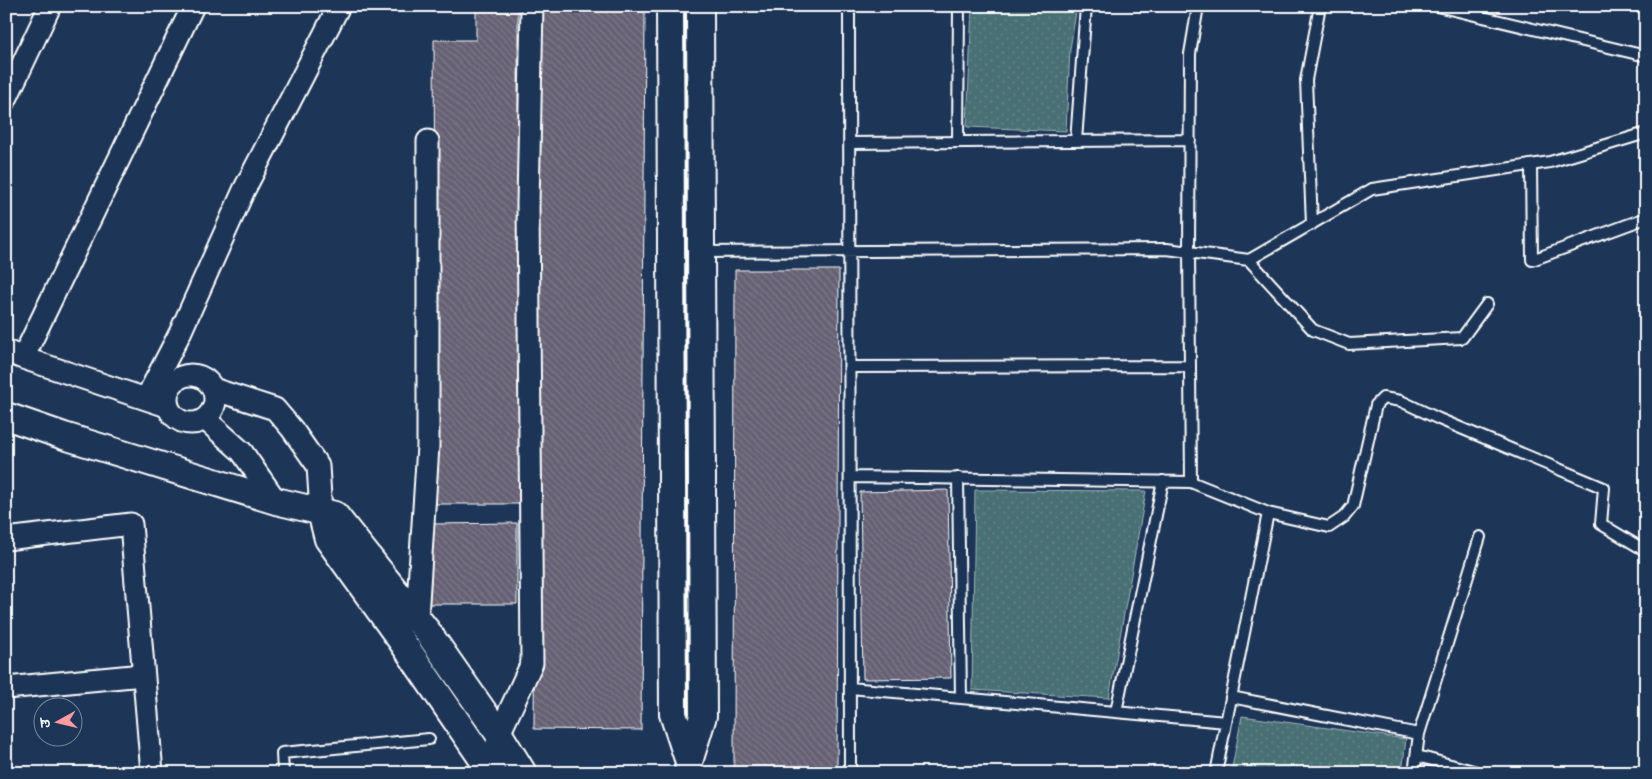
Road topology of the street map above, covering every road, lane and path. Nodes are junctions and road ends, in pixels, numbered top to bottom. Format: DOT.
graph roads {
  1 [pos="50,6"];
  2 [pos="193,6"];
  3 [pos="339,6"];
  4 [pos="532,6"];
  5 [pos="670,6"];
  6 [pos="700,6"];
  7 [pos="849,6"];
  8 [pos="959,6"];
  9 [pos="1086,6"];
  10 [pos="1198,6"];
  11 [pos="1320,6"];
  12 [pos="1438,6"];
  13 [pos="1646,56"];
  14 [pos="6,99"];
  15 [pos="1646,133"];
  16 [pos="1190,140"];
  17 [pos="428,141"];
  18 [pos="1076,141"];
  19 [pos="958,142"];
  20 [pos="850,143"];
  21 [pos="1531,165"];
  22 [pos="1646,218"];
  23 [pos="1312,224"];
  24 [pos="850,251"];
  25 [pos="701,252"];
  26 [pos="1189,252"];
  27 [pos="1249,260"];
  28 [pos="1487,304"];
  29 [pos="14,355"];
  30 [pos="1190,366"];
  31 [pos="850,367"];
  32 [pos="213,389"];
  33 [pos="146,400"];
  34 [pos="167,406"];
  35 [pos="6,416"];
  36 [pos="205,419"];
  37 [pos="850,476"];
  38 [pos="958,478"];
  39 [pos="1163,482"];
  40 [pos="1191,482"];
  41 [pos="276,501"];
  42 [pos="320,512"];
  43 [pos="1268,513"];
  44 [pos="1480,537"];
  45 [pos="6,539"];
  46 [pos="1646,551"];
  47 [pos="416,617"];
  48 [pos="143,675"];
  49 [pos="6,688"];
  50 [pos="850,688"];
  51 [pos="961,698"];
  52 [pos="1231,698"];
  53 [pos="1116,712"];
  54 [pos="1226,722"];
  55 [pos="499,734"];
  56 [pos="1419,734"];
  57 [pos="429,739"];
  58 [pos="1417,756"];
  59 [pos="688,767"];
  60 [pos="492,772"];
  61 [pos="152,773"];
  62 [pos="283,773"];
  63 [pos="523,773"];
  64 [pos="850,773"];
  65 [pos="1216,773"];
  66 [pos="1414,773"];
  67 [pos="1481,773"];
  1 -- 14 [label="street"];
  2 -- 29 [label="street"];
  3 -- 33 [label="street"];
  4 -- 55 [label="street"];
  5 -- 59 [label="street"];
  6 -- 25 [label="street"];
  7 -- 20 [label="lane"];
  8 -- 19 [label="lane"];
  9 -- 18 [label="lane"];
  10 -- 16 [label="lane"];
  11 -- 23 [label="lane"];
  12 -- 13 [label="lane"];
  15 -- 21 [label="lane"];
  16 -- 18 [label="lane"];
  16 -- 26 [label="lane"];
  17 -- 47 [label="street"];
  18 -- 19 [label="lane"];
  19 -- 20 [label="lane"];
  20 -- 24 [label="lane"];
  21 -- 22 [label="lane"];
  21 -- 23 [label="lane"];
  23 -- 27 [label="lane"];
  24 -- 25 [label="lane"];
  24 -- 26 [label="lane"];
  24 -- 31 [label="lane"];
  25 -- 59 [label="street"];
  26 -- 27 [label="lane"];
  26 -- 30 [label="lane"];
  27 -- 28 [label="lane"];
  29 -- 33 [label="street"];
  30 -- 31 [label="lane"];
  30 -- 40 [label="lane"];
  31 -- 37 [label="lane"];
  32 -- 34 [label="street"];
  32 -- 36 [label="street"];
  32 -- 42 [label="street"];
  33 -- 34 [label="street"];
  34 -- 36 [label="street"];
  35 -- 41 [label="street"];
  36 -- 41 [label="street"];
  37 -- 38 [label="lane"];
  37 -- 50 [label="lane"];
  38 -- 39 [label="lane"];
  38 -- 51 [label="lane"];
  39 -- 40 [label="lane"];
  39 -- 53 [label="lane"];
  40 -- 43 [label="lane"];
  41 -- 42 [label="street"];
  42 -- 47 [label="street"];
  42 -- 60 [label="street"];
  43 -- 46 [label="lane"];
  43 -- 52 [label="lane"];
  44 -- 56 [label="lane"];
  45 -- 48 [label="street"];
  47 -- 55 [label="street"];
  48 -- 49 [label="street"];
  48 -- 61 [label="street"];
  50 -- 51 [label="lane"];
  50 -- 64 [label="lane"];
  51 -- 53 [label="lane"];
  52 -- 54 [label="lane"];
  52 -- 56 [label="lane"];
  53 -- 54 [label="lane"];
  54 -- 65 [label="lane"];
  55 -- 60 [label="street"];
  55 -- 63 [label="street"];
  56 -- 58 [label="lane"];
  57 -- 62 [label="lane"];
  58 -- 66 [label="lane"];
  58 -- 67 [label="lane"];
}
